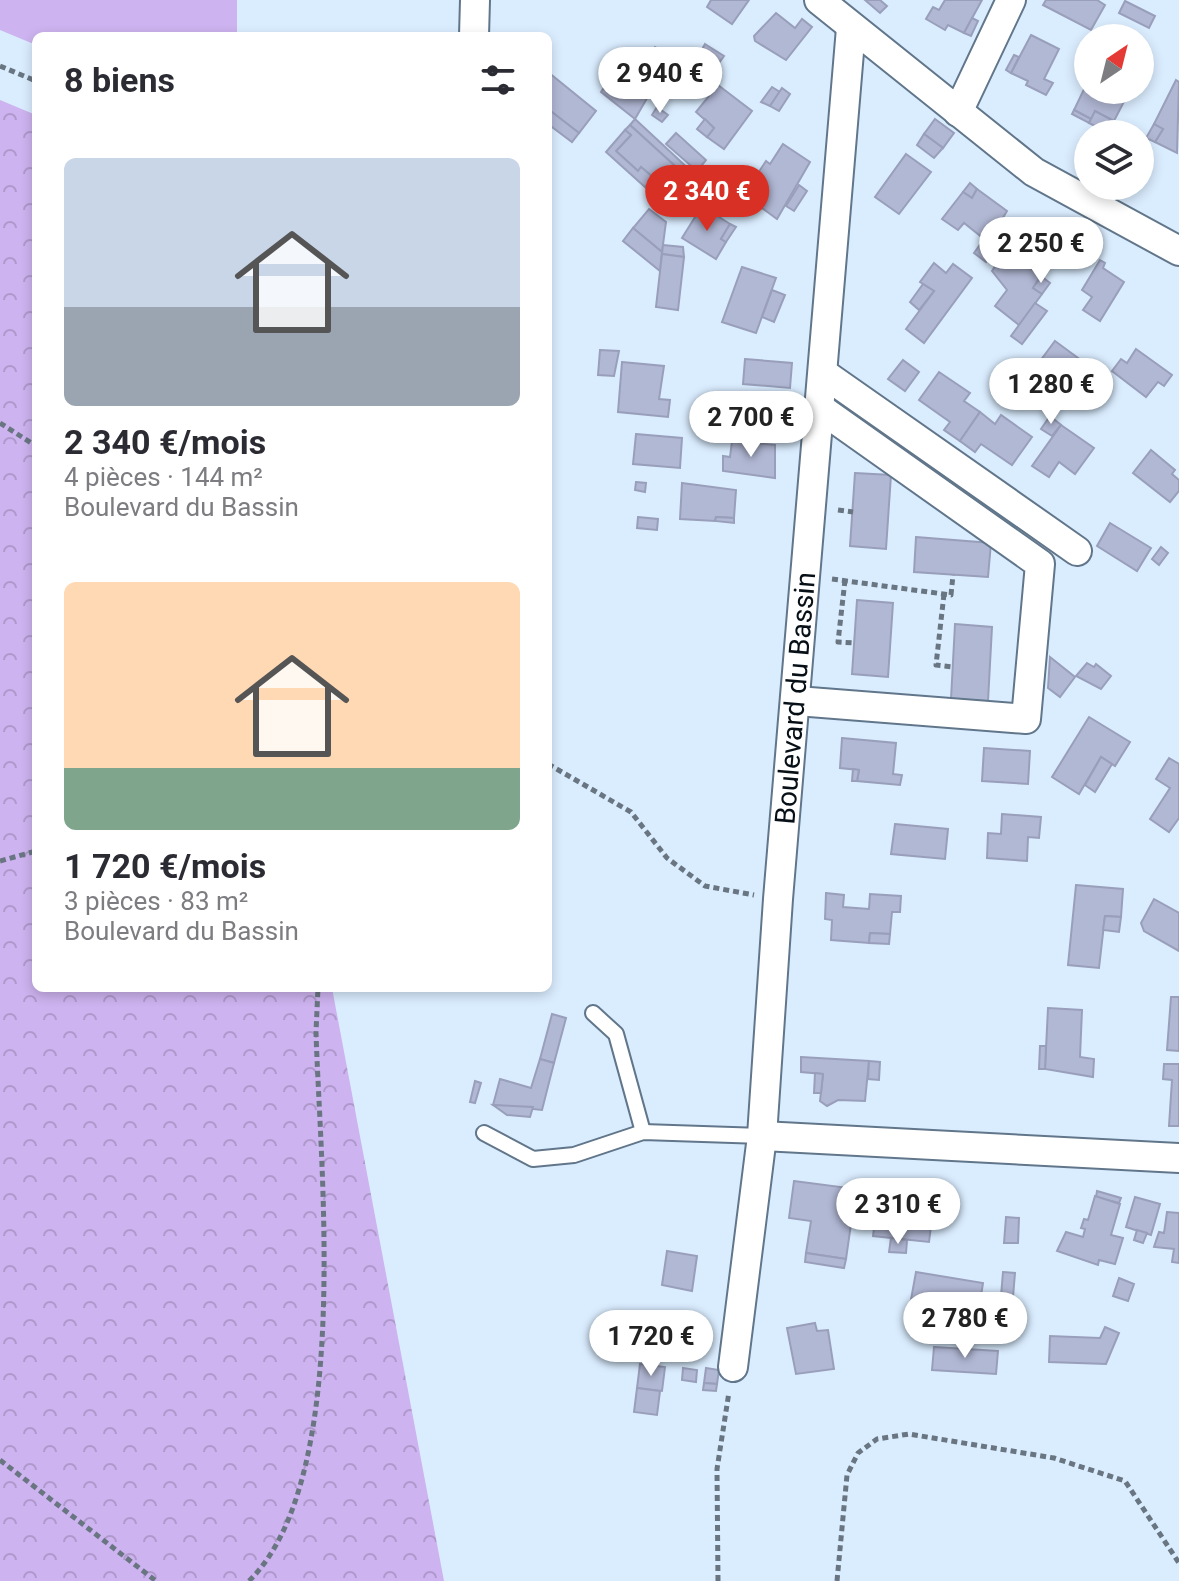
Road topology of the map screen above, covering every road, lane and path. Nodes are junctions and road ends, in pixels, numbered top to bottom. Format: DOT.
graph roads {
  1 [pos="475,0"];
  2 [pos="819,0"];
  3 [pos="1011,0"];
  4 [pos="851,28"];
  5 [pos="474,32"];
  6 [pos="0,66"];
  7 [pos="32,79"];
  8 [pos="958,112"];
  9 [pos="1179,251"];
  10 [pos="823,373"];
  11 [pos="821,409"];
  12 [pos="0,423"];
  13 [pos="32,443"];
  14 [pos="1077,551"];
  15 [pos="953,575"];
  16 [pos="807,576"];
  17 [pos="845,580"];
  18 [pos="944,594"];
  19 [pos="854,643"];
  20 [pos="953,667"];
  21 [pos="797,701"];
  22 [pos="552,766"];
  23 [pos="32,852"];
  24 [pos="0,861"];
  25 [pos="778,899"];
  26 [pos="318,992"];
  27 [pos="593,1013"];
  28 [pos="643,1132"];
  29 [pos="484,1133"];
  30 [pos="762,1136"];
  31 [pos="1179,1158"];
  32 [pos="733,1367"];
  33 [pos="0,1460"];
  34 [pos="1179,1563"];
  35 [pos="156,1581"];
  36 [pos="249,1581"];
  37 [pos="718,1581"];
  38 [pos="837,1581"];
  1 -- 5 [label="street"];
  2 -- 4 [label="street"];
  3 -- 8 [label="street"];
  4 -- 8 [label="street"];
  4 -- 10 [label="street, Boulevard du Bassin"];
  6 -- 7 [label="path"];
  8 -- 9 [label="street"];
  10 -- 11 [label="street, Boulevard du Bassin"];
  10 -- 14 [label="street"];
  11 -- 16 [label="street, Boulevard du Bassin"];
  11 -- 21 [label="street"];
  12 -- 13 [label="path"];
  15 -- 18 [label="path"];
  16 -- 17 [label="path"];
  16 -- 21 [label="street, Boulevard du Bassin"];
  17 -- 18 [label="path"];
  17 -- 19 [label="path"];
  18 -- 20 [label="path"];
  21 -- 25 [label="street, Boulevard du Bassin"];
  22 -- 25 [label="path"];
  23 -- 24 [label="path"];
  25 -- 30 [label="street, Boulevard du Bassin"];
  26 -- 36 [label="path"];
  27 -- 28 [label="lane"];
  28 -- 29 [label="lane"];
  28 -- 30 [label="lane"];
  30 -- 31 [label="street"];
  30 -- 32 [label="street, Boulevard du Bassin"];
  32 -- 37 [label="path"];
  33 -- 35 [label="path"];
  34 -- 38 [label="path"];
}
